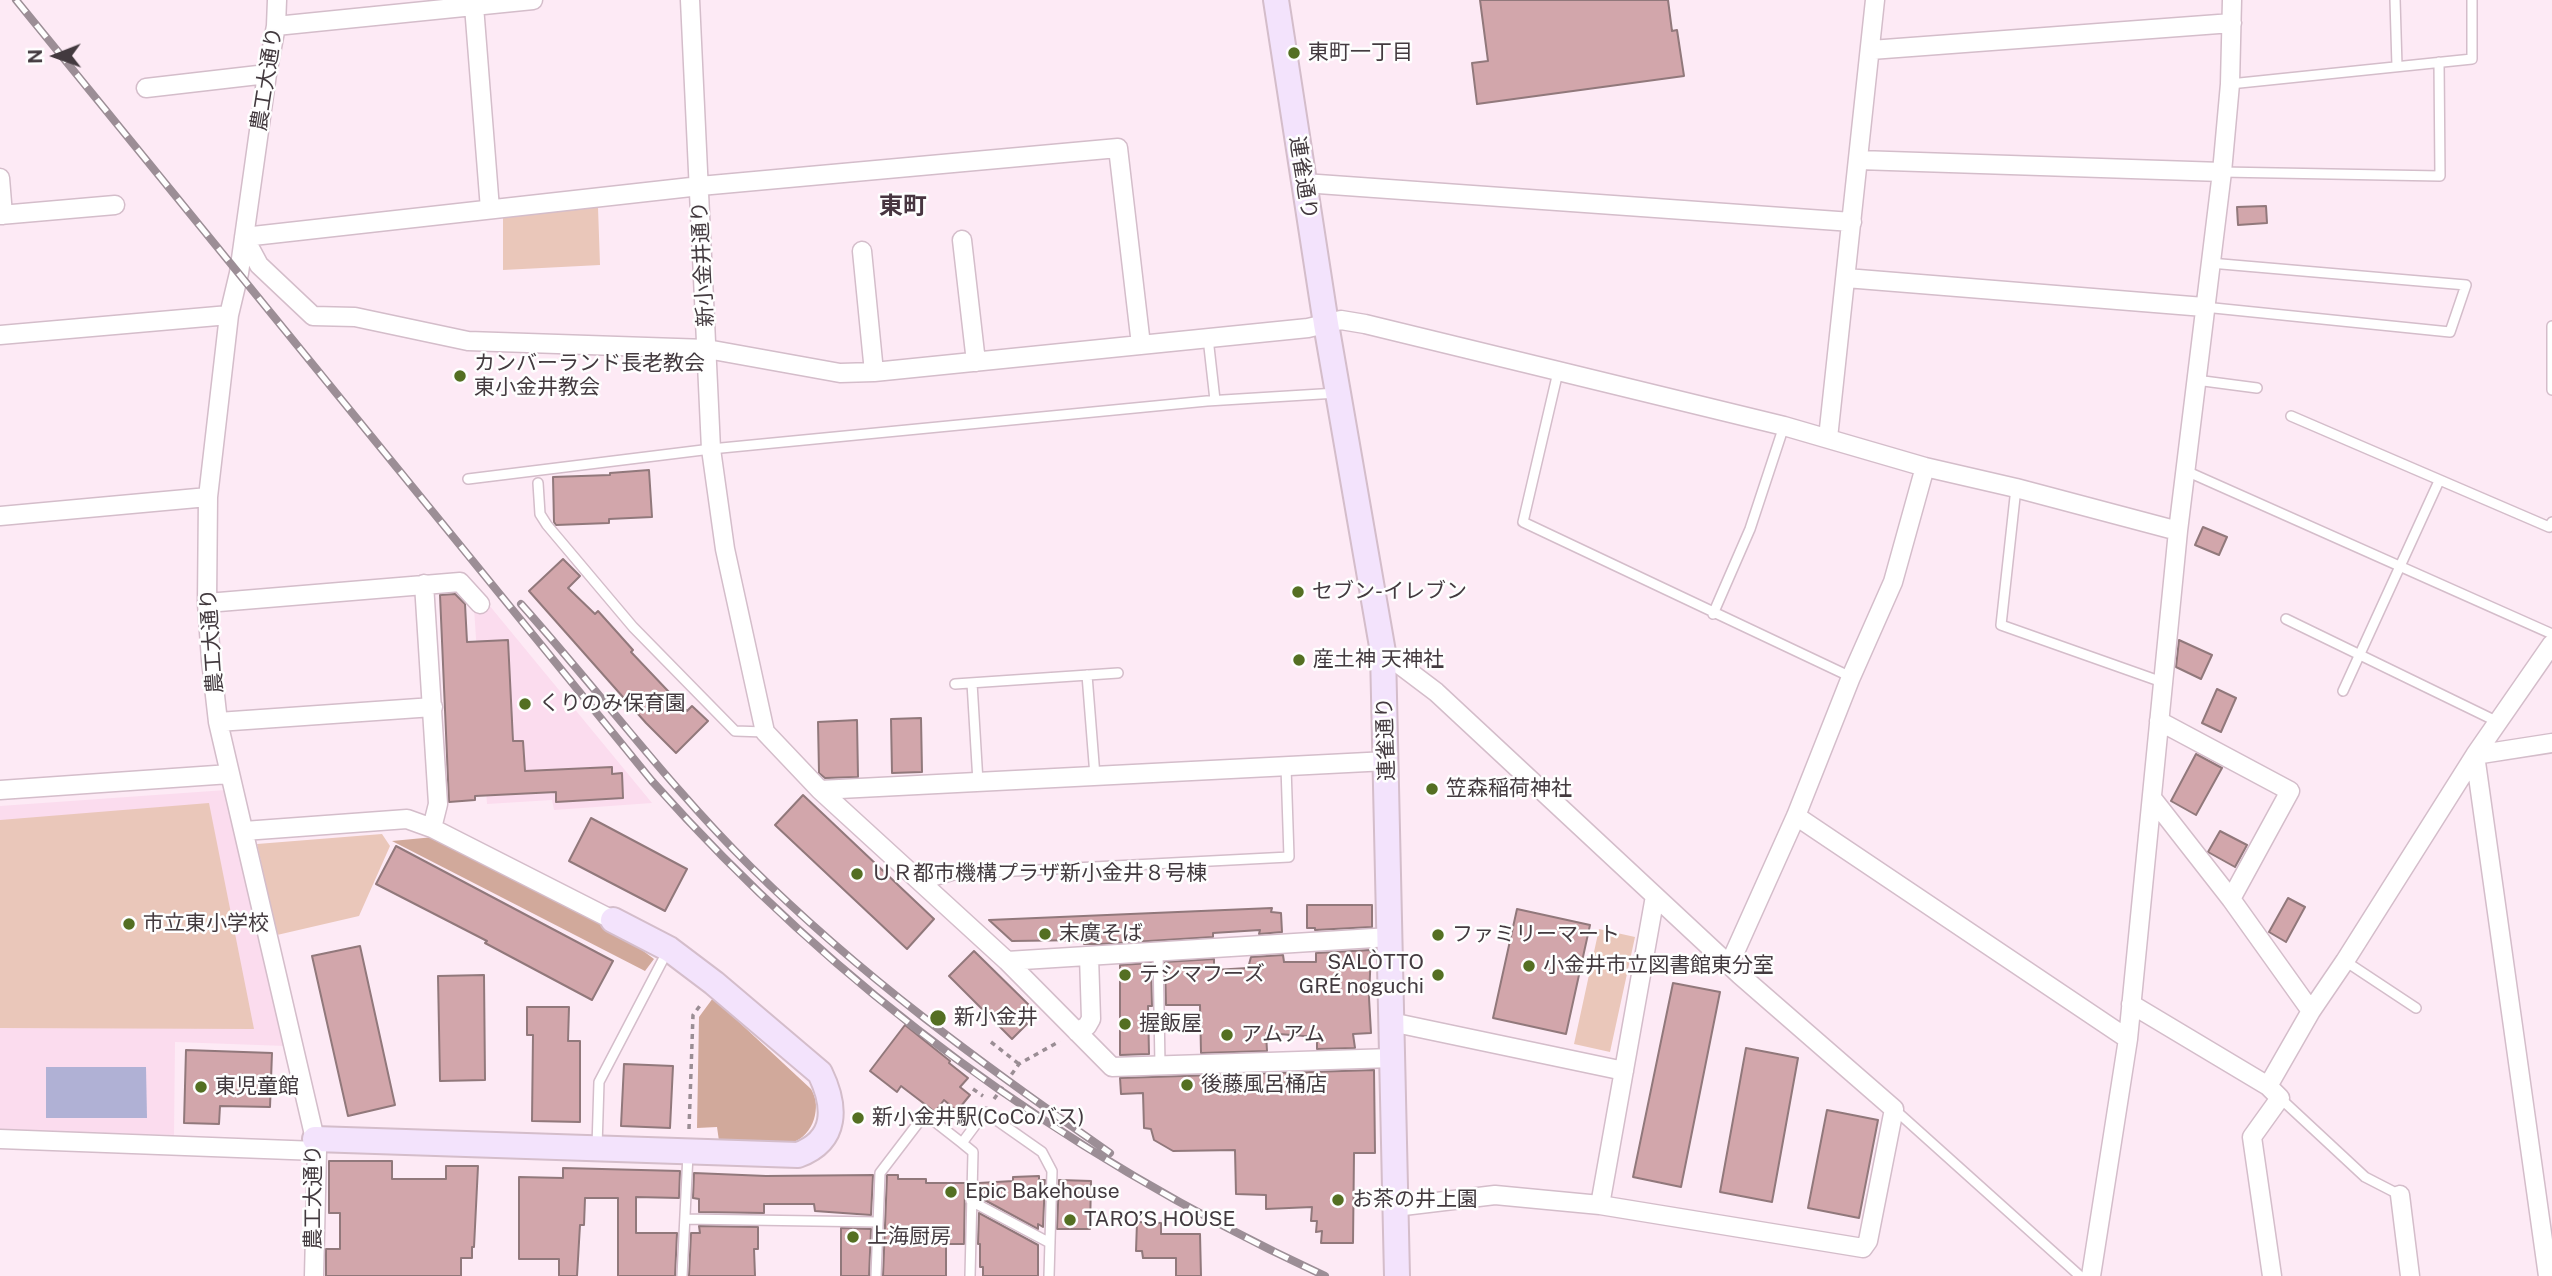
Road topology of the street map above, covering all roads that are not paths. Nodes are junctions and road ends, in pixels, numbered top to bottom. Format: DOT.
graph roads {
  1 [pos="277,0"];
  2 [pos="533,0"];
  3 [pos="690,0"];
  4 [pos="1276,0"];
  5 [pos="1875,0"];
  6 [pos="2232,0"];
  7 [pos="2395,0"];
  8 [pos="2472,0"];
  9 [pos="474,6"];
  10 [pos="2232,23"];
  11 [pos="276,26"];
  12 [pos="1871,50"];
  13 [pos="2439,62"];
  14 [pos="2397,66"];
  15 [pos="267,74"];
  16 [pos="2230,84"];
  17 [pos="146,88"];
  18 [pos="1859,160"];
  19 [pos="2222,172"];
  20 [pos="0,178"];
  21 [pos="1304,183"];
  22 [pos="700,186"];
  23 [pos="115,205"];
  24 [pos="490,209"];
  25 [pos="2,215"];
  26 [pos="1852,222"];
  27 [pos="244,237"];
  28 [pos="962,240"];
  29 [pos="862,251"];
  30 [pos="2210,263"];
  31 [pos="1846,278"];
  32 [pos="2204,307"];
  33 [pos="229,315"];
  34 [pos="1326,324"];
  35 [pos="2552,326"];
  36 [pos="0,335"];
  37 [pos="1208,338"];
  38 [pos="1140,345"];
  39 [pos="708,349"];
  40 [pos="976,362"];
  41 [pos="874,372"];
  42 [pos="1559,372"];
  43 [pos="2196,380"];
  44 [pos="2257,388"];
  45 [pos="2552,390"];
  46 [pos="1338,393"];
  47 [pos="1214,400"];
  48 [pos="2291,416"];
  49 [pos="1784,426"];
  50 [pos="1828,438"];
  51 [pos="711,449"];
  52 [pos="1925,467"];
  53 [pos="2186,471"];
  54 [pos="468,479"];
  55 [pos="2439,481"];
  56 [pos="538,483"];
  57 [pos="2016,488"];
  58 [pos="208,497"];
  59 [pos="0,516"];
  60 [pos="2552,522"];
  61 [pos="2178,531"];
  62 [pos="2400,567"];
  63 [pos="424,584"];
  64 [pos="207,603"];
  65 [pos="480,604"];
  66 [pos="1713,614"];
  67 [pos="2286,619"];
  68 [pos="2552,634"];
  69 [pos="2552,644"];
  70 [pos="1383,652"];
  71 [pos="2359,656"];
  72 [pos="1118,673"];
  73 [pos="1087,675"];
  74 [pos="1851,677"];
  75 [pos="2162,682"];
  76 [pos="972,683"];
  77 [pos="955,684"];
  78 [pos="2343,691"];
  79 [pos="433,707"];
  80 [pos="2159,721"];
  81 [pos="218,722"];
  82 [pos="2498,722"];
  83 [pos="765,732"];
  84 [pos="2552,743"];
  85 [pos="2475,755"];
  86 [pos="1387,761"];
  87 [pos="1286,766"];
  88 [pos="230,774"];
  89 [pos="1095,776"];
  90 [pos="978,782"];
  91 [pos="0,790"];
  92 [pos="820,790"];
  93 [pos="2152,798"];
  94 [pos="1796,816"];
  95 [pos="432,828"];
  96 [pos="244,831"];
  97 [pos="924,884"];
  98 [pos="1655,897"];
  99 [pos="2231,899"];
  100 [pos="612,920"];
  101 [pos="1390,937"];
  102 [pos="669,949"];
  103 [pos="1158,952"];
  104 [pos="1088,956"];
  105 [pos="1007,961"];
  106 [pos="2345,961"];
  107 [pos="1730,964"];
  108 [pos="2131,1003"];
  109 [pos="2416,1009"];
  110 [pos="2311,1011"];
  111 [pos="1391,1022"];
  112 [pos="1077,1031"];
  113 [pos="2127,1039"];
  114 [pos="1392,1058"];
  115 [pos="1160,1065"];
  116 [pos="1624,1071"];
  117 [pos="2274,1092"];
  118 [pos="1894,1109"];
  119 [pos="0,1139"];
  120 [pos="962,1143"];
  121 [pos="316,1145"];
  122 [pos="597,1148"];
  123 [pos="688,1152"];
  124 [pos="2400,1195"];
  125 [pos="971,1201"];
  126 [pos="1600,1205"];
  127 [pos="1395,1207"];
  128 [pos="685,1219"];
  129 [pos="878,1222"];
  130 [pos="1049,1243"];
  131 [pos="1403,1274"];
  132 [pos="314,1276"];
  133 [pos="682,1276"];
  134 [pos="876,1276"];
  135 [pos="970,1276"];
  136 [pos="1049,1276"];
  137 [pos="2080,1276"];
  138 [pos="2091,1276"];
  139 [pos="2272,1276"];
  140 [pos="2410,1276"];
  141 [pos="2548,1276"];
  1 -- 11 [label="street, 農工大通り"];
  2 -- 9 [label="street"];
  3 -- 22 [label="street, 新小金井通り"];
  4 -- 21 [label="main road, 連雀通り"];
  5 -- 12 [label="street"];
  6 -- 10 [label="street"];
  7 -- 14 [label="lane"];
  8 -- 13 [label="lane"];
  9 -- 11 [label="street"];
  9 -- 24 [label="street"];
  10 -- 12 [label="street"];
  10 -- 16 [label="street"];
  11 -- 15 [label="street, 農工大通り"];
  12 -- 18 [label="street"];
  13 -- 14 [label="lane"];
  13 -- 19 [label="lane"];
  14 -- 16 [label="lane"];
  15 -- 17 [label="street"];
  15 -- 27 [label="street, 農工大通り"];
  16 -- 19 [label="street"];
  18 -- 19 [label="street"];
  18 -- 26 [label="street"];
  19 -- 30 [label="street"];
  20 -- 25 [label="street"];
  21 -- 26 [label="street"];
  21 -- 34 [label="main road, 連雀通り"];
  22 -- 24 [label="street"];
  22 -- 38 [label="street"];
  22 -- 39 [label="street, 新小金井通り"];
  23 -- 25 [label="street"];
  24 -- 27 [label="street"];
  26 -- 31 [label="street"];
  27 -- 33 [label="street, 農工大通り"];
  27 -- 39 [label="street"];
  28 -- 40 [label="street"];
  29 -- 41 [label="street"];
  30 -- 32 [label="street"];
  30 -- 32 [label="lane"];
  31 -- 32 [label="street"];
  31 -- 50 [label="street"];
  32 -- 43 [label="street"];
  33 -- 36 [label="street"];
  33 -- 58 [label="street, 農工大通り"];
  34 -- 37 [label="street"];
  34 -- 42 [label="street"];
  34 -- 46 [label="main road, 連雀通り"];
  35 -- 45 [label="lane"];
  37 -- 38 [label="street"];
  37 -- 47 [label="lane"];
  38 -- 40 [label="street"];
  39 -- 41 [label="street"];
  39 -- 51 [label="street, 新小金井通り"];
  40 -- 41 [label="street"];
  42 -- 49 [label="street"];
  42 -- 66 [label="lane"];
  43 -- 44 [label="lane"];
  43 -- 53 [label="street"];
  46 -- 47 [label="lane"];
  46 -- 70 [label="main road, 連雀通り"];
  47 -- 51 [label="lane"];
  48 -- 55 [label="lane"];
  49 -- 50 [label="street"];
  49 -- 66 [label="lane"];
  50 -- 52 [label="street"];
  51 -- 54 [label="lane"];
  51 -- 83 [label="street, 新小金井通り"];
  52 -- 57 [label="street"];
  52 -- 74 [label="street"];
  53 -- 61 [label="street"];
  53 -- 62 [label="lane"];
  55 -- 60 [label="lane"];
  55 -- 62 [label="lane"];
  56 -- 83 [label="lane"];
  57 -- 61 [label="street"];
  57 -- 75 [label="lane"];
  58 -- 59 [label="street"];
  58 -- 64 [label="street, 農工大通り"];
  61 -- 75 [label="street"];
  62 -- 68 [label="lane"];
  62 -- 71 [label="lane"];
  63 -- 64 [label="street"];
  63 -- 65 [label="street"];
  63 -- 79 [label="street"];
  64 -- 81 [label="street, 農工大通り"];
  66 -- 74 [label="lane"];
  67 -- 71 [label="lane"];
  69 -- 82 [label="street"];
  70 -- 86 [label="main road, 連雀通り"];
  70 -- 98 [label="street"];
  71 -- 78 [label="lane"];
  71 -- 82 [label="lane"];
  72 -- 73 [label="lane"];
  73 -- 76 [label="lane"];
  73 -- 89 [label="lane"];
  74 -- 94 [label="street"];
  75 -- 80 [label="street"];
  76 -- 77 [label="lane"];
  76 -- 90 [label="lane"];
  79 -- 81 [label="street"];
  79 -- 95 [label="street"];
  80 -- 93 [label="street"];
  80 -- 99 [label="street"];
  81 -- 88 [label="street, 農工大通り"];
  82 -- 85 [label="street"];
  83 -- 92 [label="street"];
  84 -- 85 [label="street"];
  85 -- 106 [label="street"];
  85 -- 141 [label="street"];
  86 -- 87 [label="street"];
  86 -- 101 [label="main road, 連雀通り"];
  87 -- 89 [label="street"];
  87 -- 97 [label="lane"];
  88 -- 91 [label="street"];
  88 -- 96 [label="street, 農工大通り"];
  89 -- 90 [label="street"];
  90 -- 92 [label="street"];
  92 -- 97 [label="street"];
  93 -- 99 [label="street"];
  93 -- 108 [label="street"];
  94 -- 107 [label="street"];
  94 -- 113 [label="street"];
  95 -- 96 [label="street"];
  95 -- 100 [label="street"];
  96 -- 121 [label="street, 農工大通り"];
  97 -- 105 [label="street"];
  98 -- 107 [label="street"];
  98 -- 116 [label="street"];
  99 -- 110 [label="street"];
  100 -- 102 [label="main road"];
  101 -- 103 [label="street"];
  101 -- 111 [label="main road, 連雀通り"];
  102 -- 122 [label="lane"];
  102 -- 123 [label="main road"];
  103 -- 104 [label="street"];
  103 -- 115 [label="lane"];
  104 -- 105 [label="street"];
  104 -- 112 [label="street"];
  105 -- 112 [label="street"];
  106 -- 109 [label="lane"];
  106 -- 110 [label="street"];
  107 -- 118 [label="street"];
  108 -- 113 [label="street"];
  108 -- 117 [label="street"];
  110 -- 117 [label="street"];
  111 -- 114 [label="main road, 連雀通り"];
  111 -- 116 [label="street"];
  112 -- 115 [label="street"];
  113 -- 138 [label="street"];
  114 -- 115 [label="street"];
  114 -- 127 [label="main road, 連雀通り"];
  116 -- 126 [label="street"];
  117 -- 124 [label="lane"];
  117 -- 139 [label="street"];
  118 -- 126 [label="street"];
  118 -- 137 [label="lane"];
  119 -- 121 [label="street"];
  120 -- 125 [label="lane"];
  120 -- 129 [label="lane"];
  120 -- 130 [label="lane"];
  121 -- 122 [label="main road"];
  121 -- 132 [label="street, 農工大通り"];
  122 -- 123 [label="main road"];
  123 -- 128 [label="lane"];
  124 -- 140 [label="street"];
  125 -- 130 [label="lane"];
  125 -- 135 [label="lane"];
  126 -- 127 [label="street"];
  127 -- 131 [label="main road, 連雀通り"];
  128 -- 129 [label="lane"];
  128 -- 133 [label="lane"];
  129 -- 134 [label="lane"];
  130 -- 136 [label="lane"];
}
